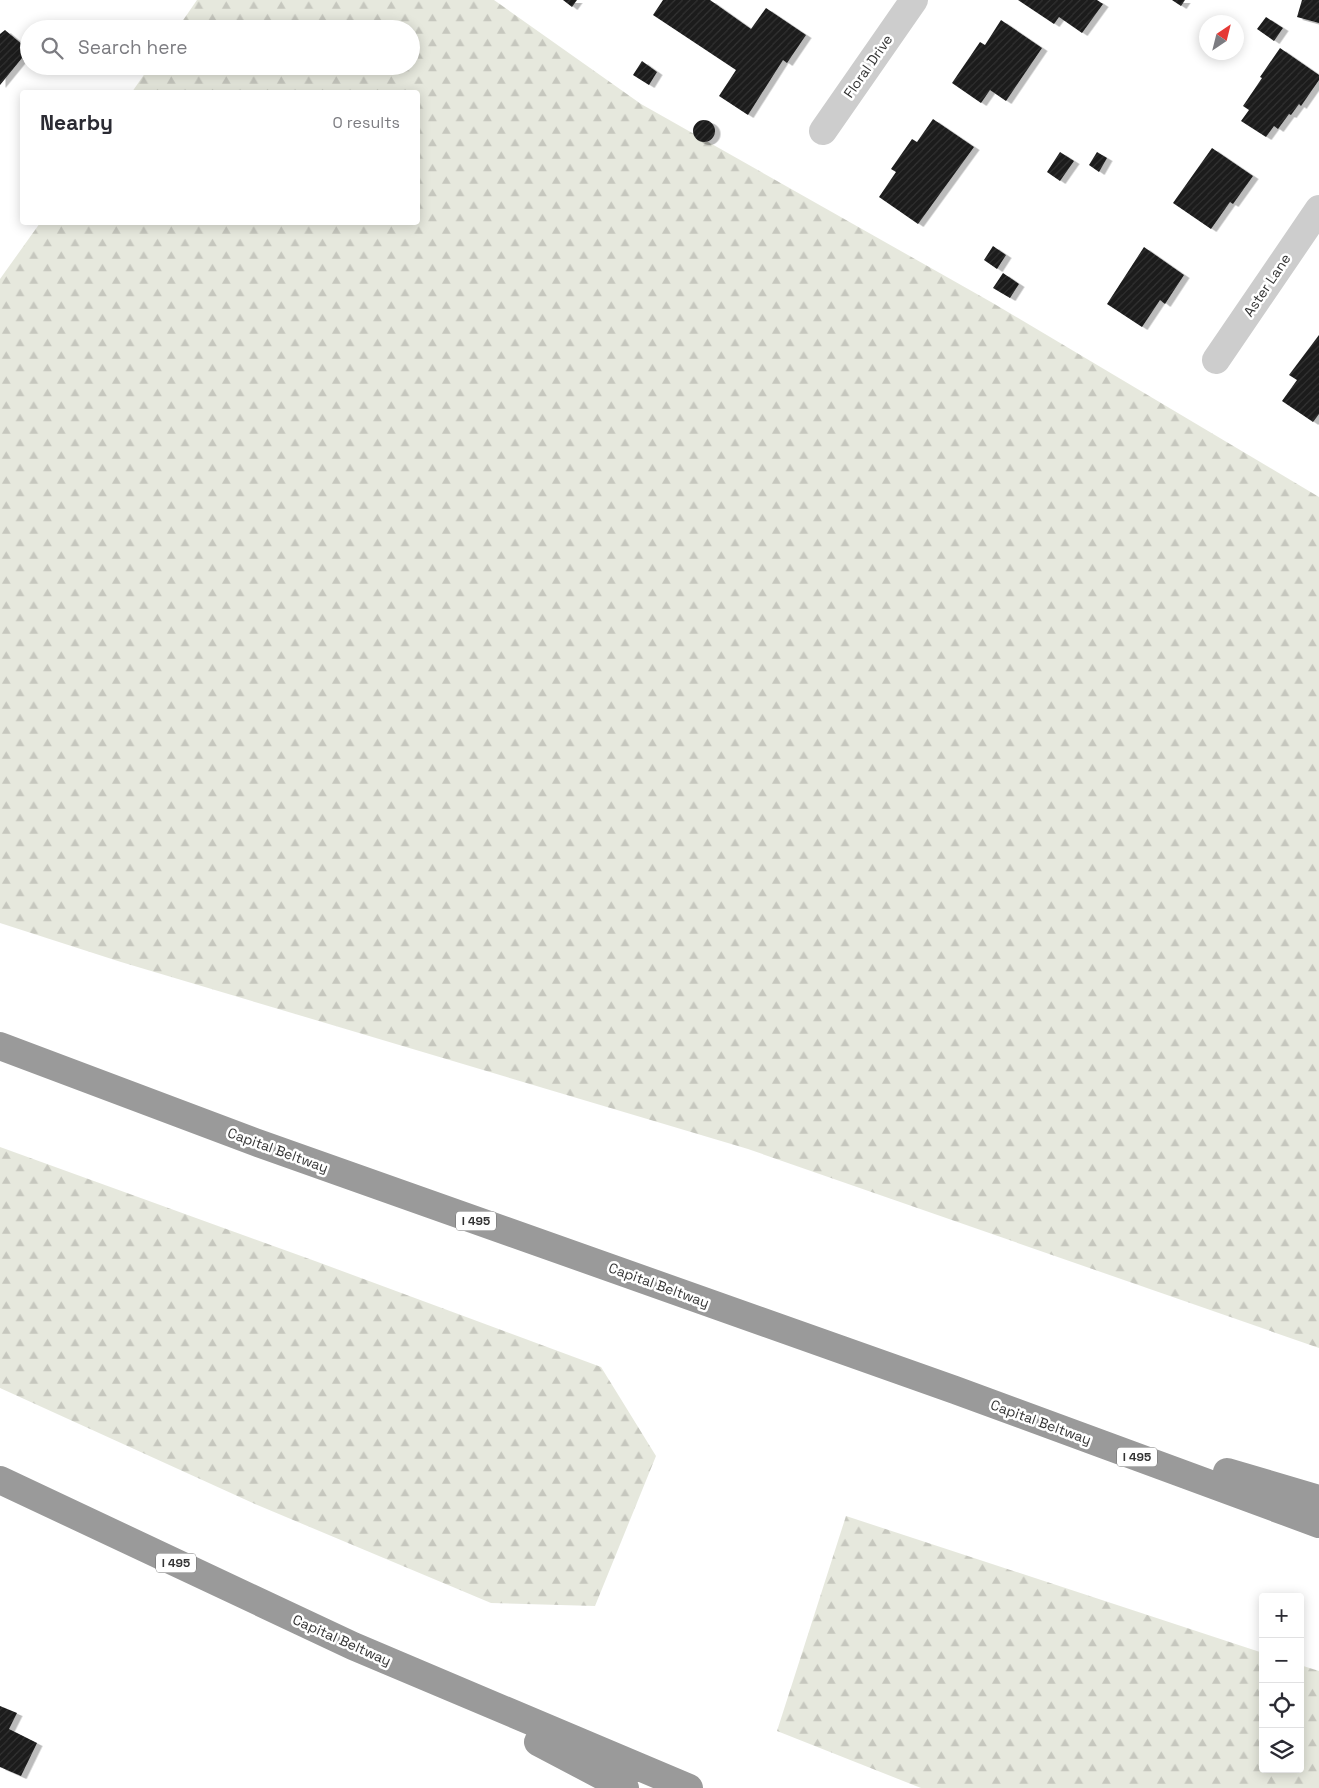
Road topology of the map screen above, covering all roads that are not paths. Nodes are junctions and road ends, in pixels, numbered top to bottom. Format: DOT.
graph roads {
  1 [pos="914,0"];
  2 [pos="823,131"];
  3 [pos="1319,209"];
  4 [pos="1216,360"];
  5 [pos="0,1046"];
  6 [pos="955,1390"];
  7 [pos="0,1480"];
  8 [pos="1319,1500"];
  9 [pos="1319,1524"];
  10 [pos="353,1646"];
  11 [pos="626,1788"];
  12 [pos="689,1788"];
  1 -- 2 [label="street, Floral Drive"];
  3 -- 4 [label="street, Aster Lane"];
  5 -- 6 [label="highway, Capital Beltway / I 495"];
  6 -- 8 [label="highway"];
  6 -- 9 [label="highway, Capital Beltway / I 495"];
  7 -- 10 [label="highway, Capital Beltway / I 495"];
  10 -- 11 [label="highway"];
  10 -- 12 [label="highway, Capital Beltway / I 495"];
}
